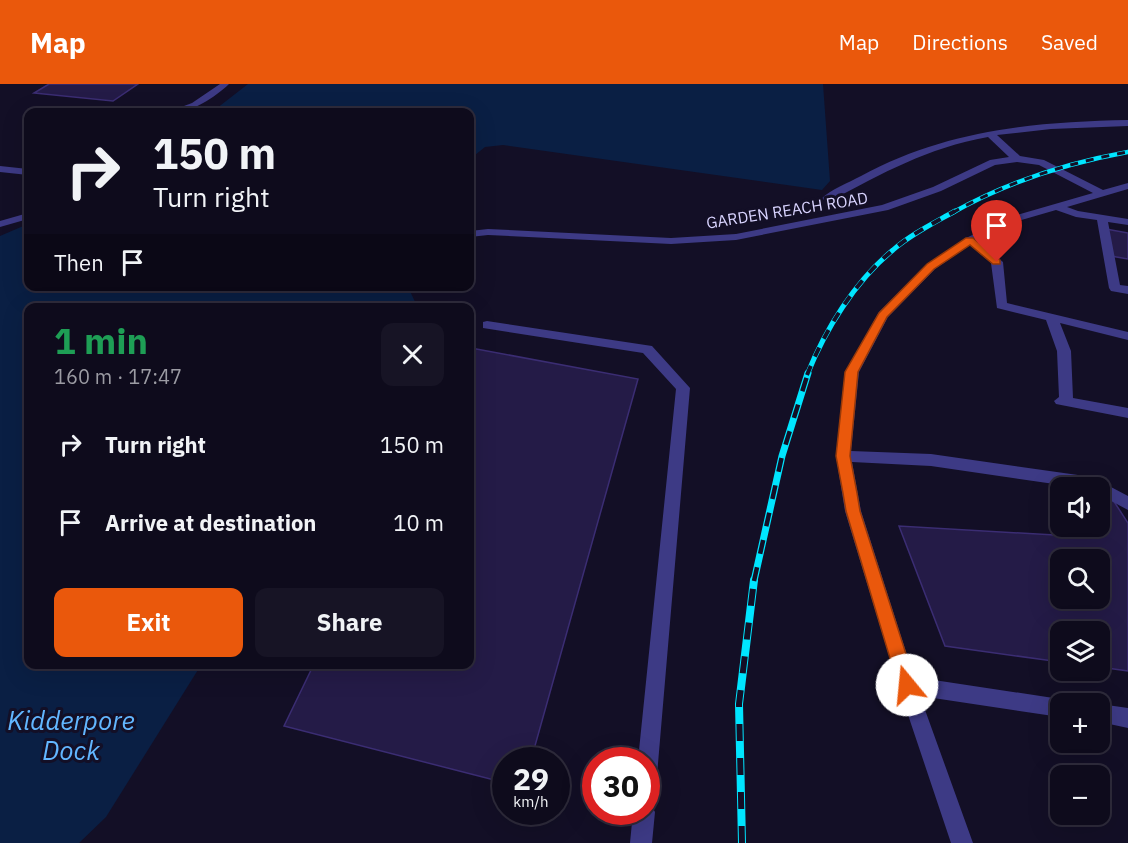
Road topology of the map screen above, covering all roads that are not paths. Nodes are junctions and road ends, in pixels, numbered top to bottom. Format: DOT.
graph roads {
  1 [pos="225,84"];
  2 [pos="185,108"];
  3 [pos="1128,123"];
  4 [pos="990,134"];
  5 [pos="1017,159"];
  6 [pos="0,169"];
  7 [pos="24,170"];
  8 [pos="1128,186"];
  9 [pos="1101,193"];
  10 [pos="826,199"];
  11 [pos="1054,207"];
  12 [pos="24,217"];
  13 [pos="1102,218"];
  14 [pos="1128,222"];
  15 [pos="0,224"];
  16 [pos="474,234"];
  17 [pos="970,240"];
  18 [pos="1128,290"];
  19 [pos="1051,316"];
  20 [pos="487,325"];
  21 [pos="1128,336"];
  22 [pos="1128,413"];
  23 [pos="843,456"];
  24 [pos="1127,503"];
  25 [pos="907,685"];
  26 [pos="1050,706"];
  27 [pos="1110,715"];
  28 [pos="1128,718"];
  29 [pos="650,747"];
  30 [pos="643,825"];
  31 [pos="641,843"];
  32 [pos="962,843"];
  1 -- 2 [label="street"];
  3 -- 4 [label="street"];
  4 -- 5 [label="street"];
  4 -- 10 [label="street"];
  5 -- 9 [label="street, GARDEN REACH ROAD"];
  5 -- 16 [label="street, GARDEN REACH ROAD"];
  6 -- 7 [label="street"];
  8 -- 9 [label="street"];
  9 -- 11 [label="street"];
  11 -- 13 [label="street"];
  11 -- 17 [label="street"];
  12 -- 15 [label="street"];
  13 -- 14 [label="street"];
  13 -- 18 [label="street"];
  17 -- 19 [label="street"];
  17 -- 23 [label="street"];
  19 -- 21 [label="street"];
  19 -- 22 [label="street"];
  20 -- 29 [label="street"];
  23 -- 24 [label="street"];
  23 -- 25 [label="street"];
  25 -- 26 [label="street"];
  25 -- 32 [label="street"];
  27 -- 28 [label="street"];
  30 -- 31 [label="street"];
}
